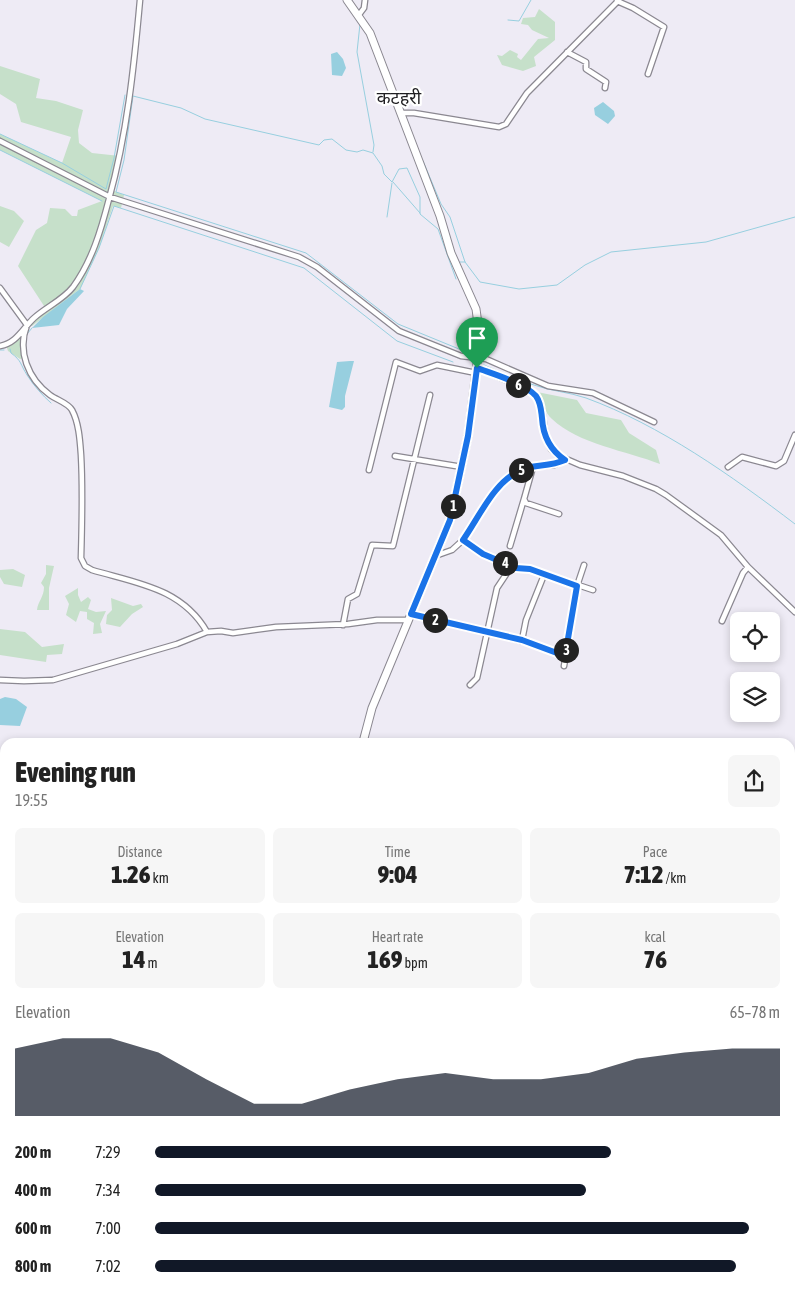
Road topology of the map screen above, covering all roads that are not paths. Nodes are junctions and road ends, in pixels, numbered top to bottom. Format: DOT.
graph roads {
  1 [pos="140,0"];
  2 [pos="347,0"];
  3 [pos="365,0"];
  4 [pos="618,1"];
  5 [pos="358,16"];
  6 [pos="567,52"];
  7 [pos="648,74"];
  8 [pos="605,88"];
  9 [pos="401,113"];
  10 [pos="0,141"];
  11 [pos="110,197"];
  12 [pos="0,288"];
  13 [pos="27,325"];
  14 [pos="0,346"];
  15 [pos="478,359"];
  16 [pos="476,370"];
  17 [pos="430,395"];
  18 [pos="654,422"];
  19 [pos="795,435"];
  20 [pos="395,456"];
  21 [pos="414,460"];
  22 [pos="565,460"];
  23 [pos="533,467"];
  24 [pos="728,467"];
  25 [pos="462,468"];
  26 [pos="369,470"];
  27 [pos="524,499"];
  28 [pos="559,514"];
  29 [pos="463,540"];
  30 [pos="510,546"];
  31 [pos="435,556"];
  32 [pos="510,565"];
  33 [pos="584,565"];
  34 [pos="748,567"];
  35 [pos="544,575"];
  36 [pos="577,586"];
  37 [pos="593,590"];
  38 [pos="795,612"];
  39 [pos="410,617"];
  40 [pos="722,621"];
  41 [pos="343,625"];
  42 [pos="207,632"];
  43 [pos="488,632"];
  44 [pos="522,640"];
  45 [pos="565,656"];
  46 [pos="564,666"];
  47 [pos="0,680"];
  48 [pos="470,685"];
  49 [pos="364,738"];
  1 -- 11 [label="street"];
  2 -- 5 [label="main road"];
  3 -- 5 [label="street"];
  4 -- 6 [label="street"];
  4 -- 7 [label="street"];
  5 -- 9 [label="main road"];
  6 -- 8 [label="street"];
  6 -- 9 [label="street"];
  9 -- 15 [label="main road"];
  10 -- 11 [label="street"];
  11 -- 13 [label="street"];
  11 -- 15 [label="street"];
  12 -- 13 [label="street"];
  13 -- 14 [label="street"];
  13 -- 42 [label="street"];
  15 -- 16 [label="main road"];
  15 -- 18 [label="street"];
  16 -- 22 [label="street"];
  16 -- 25 [label="main road"];
  16 -- 26 [label="street"];
  17 -- 21 [label="street"];
  19 -- 24 [label="street"];
  20 -- 21 [label="street"];
  21 -- 25 [label="street"];
  21 -- 41 [label="street"];
  22 -- 23 [label="street"];
  22 -- 34 [label="street"];
  23 -- 27 [label="street"];
  23 -- 29 [label="street"];
  25 -- 31 [label="main road"];
  27 -- 28 [label="street"];
  27 -- 30 [label="street"];
  29 -- 31 [label="street"];
  29 -- 32 [label="street"];
  31 -- 39 [label="main road"];
  32 -- 35 [label="street"];
  32 -- 43 [label="street"];
  33 -- 36 [label="street"];
  34 -- 38 [label="street"];
  34 -- 40 [label="street"];
  35 -- 36 [label="street"];
  35 -- 44 [label="street"];
  36 -- 37 [label="street"];
  36 -- 45 [label="street"];
  39 -- 41 [label="street"];
  39 -- 43 [label="street"];
  39 -- 49 [label="main road"];
  41 -- 42 [label="street"];
  42 -- 47 [label="street"];
  43 -- 44 [label="street"];
  43 -- 48 [label="street"];
  44 -- 45 [label="street"];
  45 -- 46 [label="street"];
}
